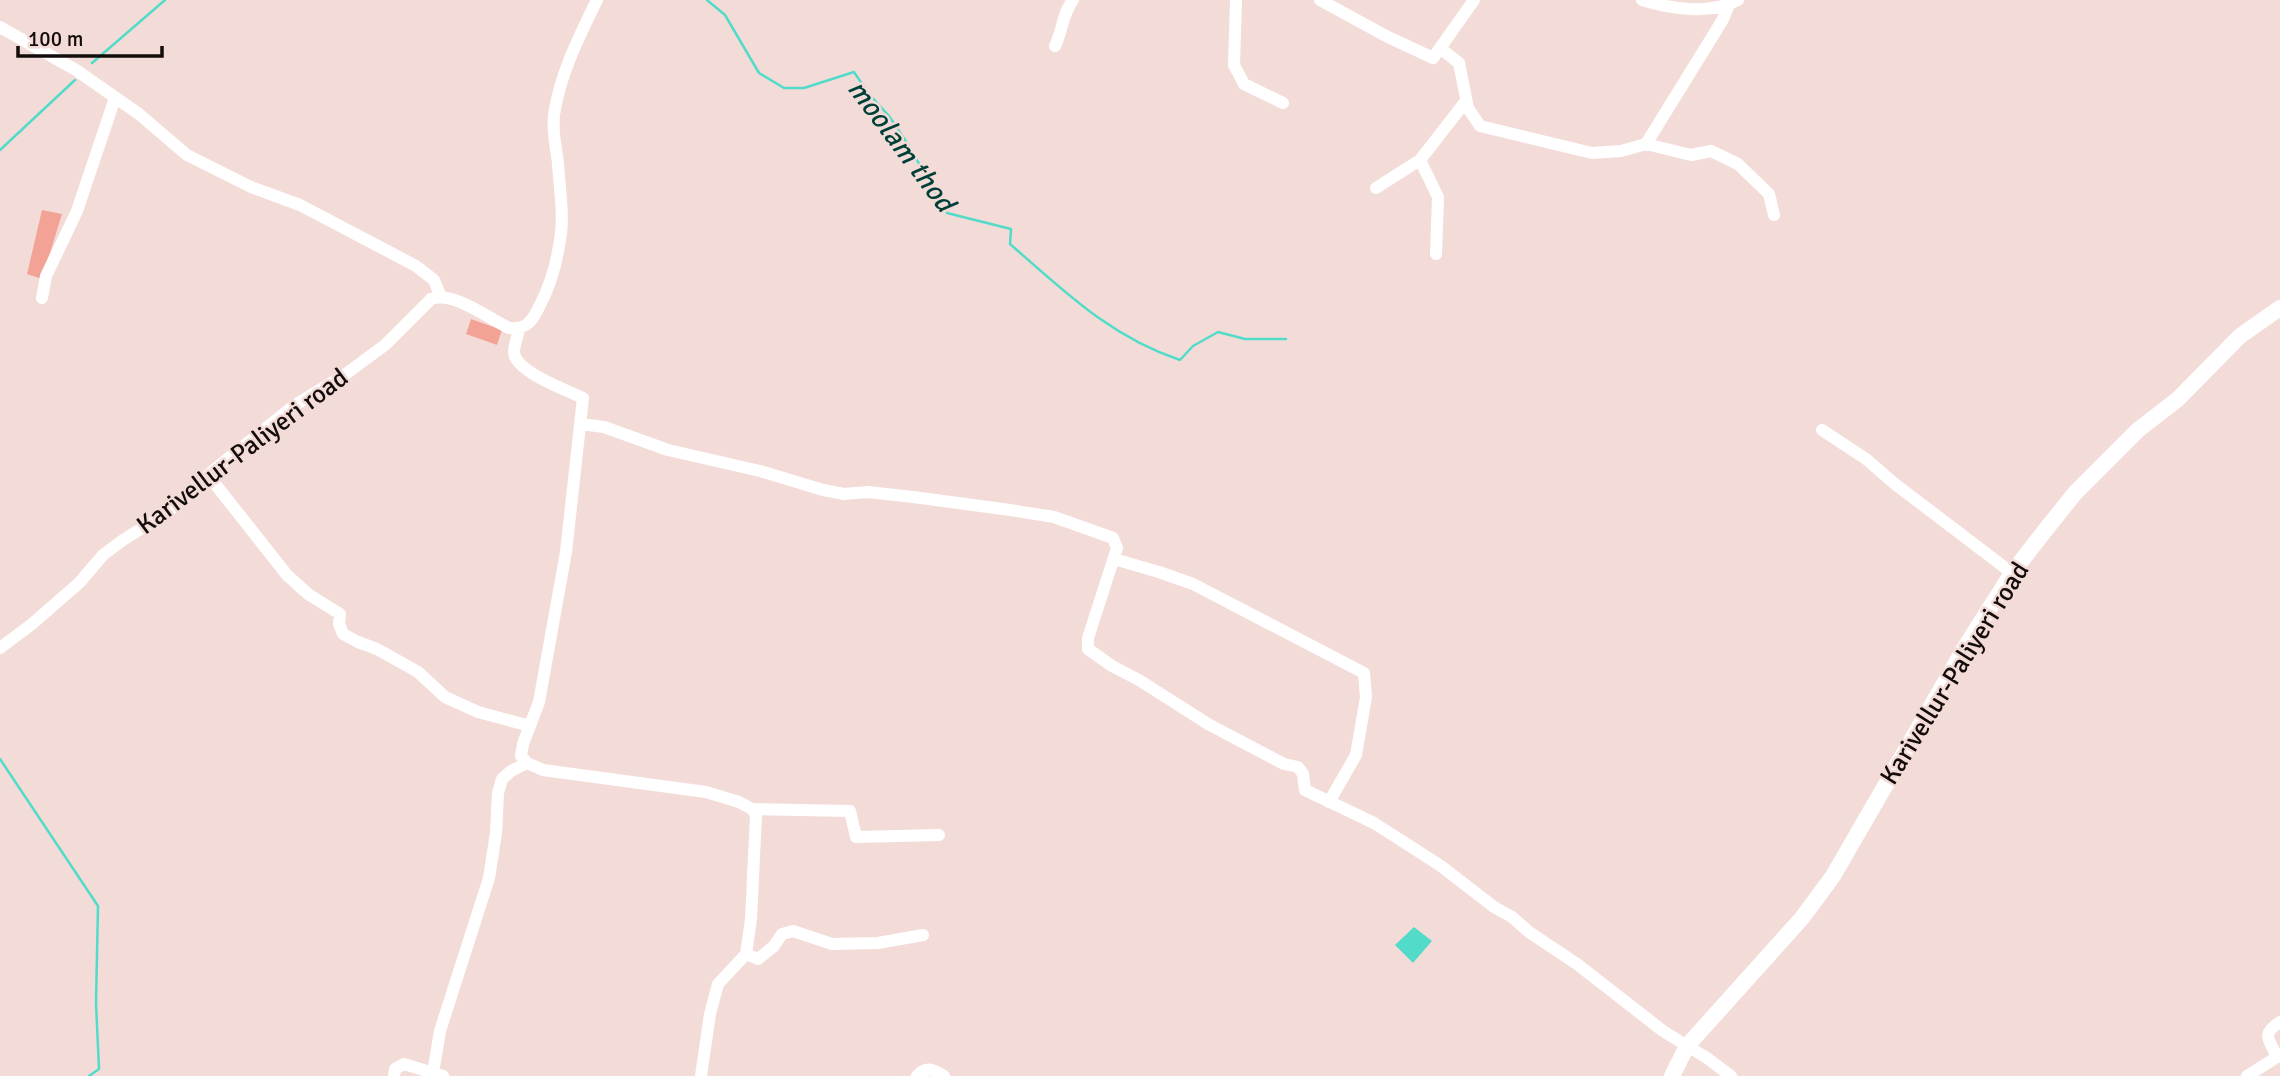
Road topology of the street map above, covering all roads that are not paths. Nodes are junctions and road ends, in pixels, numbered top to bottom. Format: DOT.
graph roads {
  1 [pos="597,0"];
  2 [pos="1073,0"];
  3 [pos="1236,0"];
  4 [pos="1320,0"];
  5 [pos="1474,0"];
  6 [pos="1642,0"];
  7 [pos="1734,2"];
  8 [pos="0,27"];
  9 [pos="1055,46"];
  10 [pos="1440,48"];
  11 [pos="116,98"];
  12 [pos="1466,101"];
  13 [pos="1283,103"];
  14 [pos="1646,144"];
  15 [pos="1420,160"];
  16 [pos="1376,188"];
  17 [pos="1774,215"];
  18 [pos="1436,254"];
  19 [pos="440,295"];
  20 [pos="42,299"];
  21 [pos="2280,308"];
  22 [pos="519,329"];
  23 [pos="581,424"];
  24 [pos="1822,430"];
  25 [pos="208,475"];
  26 [pos="1114,559"];
  27 [pos="2012,573"];
  28 [pos="0,648"];
  29 [pos="530,726"];
  30 [pos="527,763"];
  31 [pos="1329,802"];
  32 [pos="752,809"];
  33 [pos="939,835"];
  34 [pos="923,935"];
  35 [pos="746,954"];
  36 [pos="2280,1022"];
  37 [pos="1687,1046"];
  38 [pos="2279,1058"];
  39 [pos="438,1074"];
  40 [pos="394,1076"];
  41 [pos="701,1076"];
  42 [pos="917,1076"];
  43 [pos="944,1076"];
  44 [pos="1672,1076"];
  45 [pos="1731,1076"];
  46 [pos="2247,1076"];
  1 -- 22 [label="street"];
  2 -- 9 [label="street"];
  3 -- 13 [label="street"];
  4 -- 10 [label="street"];
  5 -- 10 [label="street"];
  6 -- 7 [label="street"];
  7 -- 14 [label="street"];
  8 -- 11 [label="street"];
  10 -- 12 [label="street"];
  11 -- 19 [label="street"];
  11 -- 20 [label="street"];
  12 -- 14 [label="street"];
  12 -- 15 [label="street"];
  14 -- 17 [label="street"];
  15 -- 16 [label="street"];
  15 -- 18 [label="street"];
  19 -- 22 [label="street"];
  19 -- 25 [label="street, Karivellur-Paliyeri road"];
  21 -- 27 [label="main road, Karivellur-Paliyeri road"];
  22 -- 23 [label="street"];
  23 -- 26 [label="street"];
  23 -- 29 [label="street"];
  24 -- 27 [label="street"];
  25 -- 28 [label="street, Karivellur-Paliyeri road"];
  25 -- 29 [label="street"];
  26 -- 31 [label="street"];
  26 -- 31 [label="street"];
  27 -- 37 [label="main road, Karivellur-Paliyeri road"];
  29 -- 30 [label="street"];
  30 -- 32 [label="street"];
  30 -- 39 [label="street"];
  31 -- 37 [label="street"];
  32 -- 33 [label="street"];
  32 -- 35 [label="street"];
  34 -- 35 [label="street"];
  35 -- 41 [label="street"];
  36 -- 38 [label="street"];
  37 -- 44 [label="main road, Karivellur-Paliyeri road"];
  37 -- 45 [label="street"];
  38 -- 46 [label="street"];
  39 -- 40 [label="street"];
  42 -- 43 [label="street"];
}
